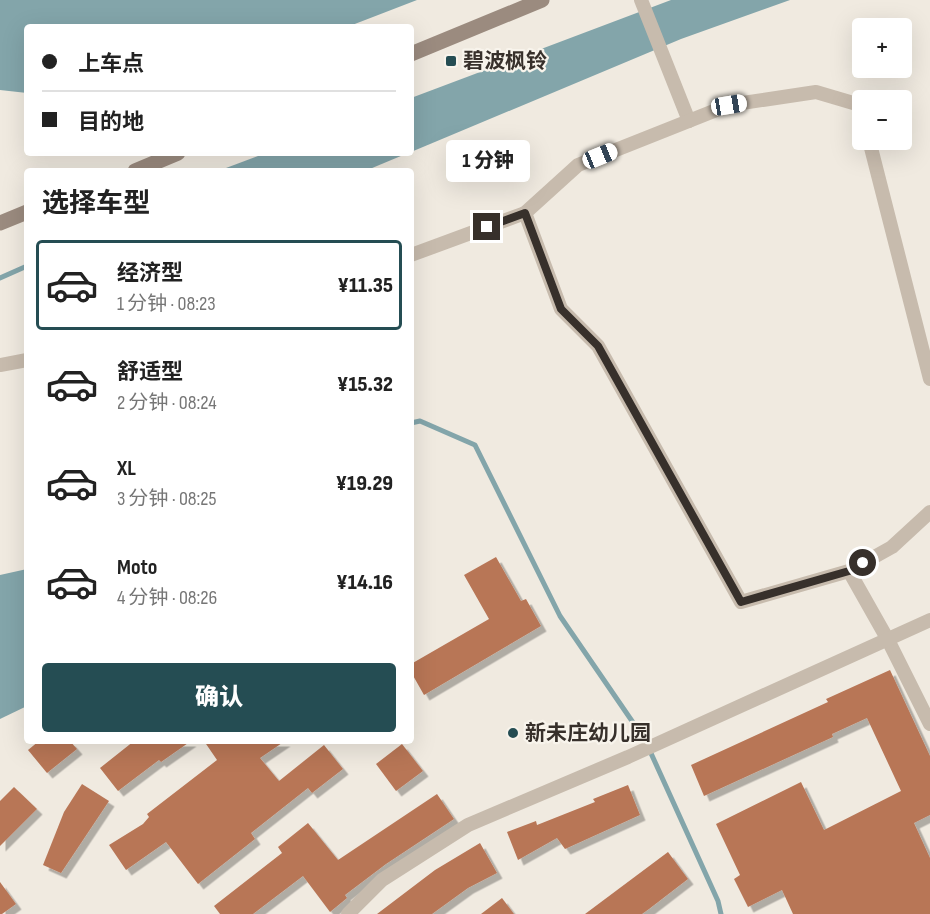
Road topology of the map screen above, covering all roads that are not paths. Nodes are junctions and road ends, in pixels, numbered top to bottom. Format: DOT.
graph roads {
  1 [pos="542,0"];
  2 [pos="641,2"];
  3 [pos="414,53"];
  4 [pos="852,103"];
  5 [pos="689,121"];
  6 [pos="872,150"];
  7 [pos="171,156"];
  8 [pos="142,168"];
  9 [pos="24,213"];
  10 [pos="525,213"];
  11 [pos="0,223"];
  12 [pos="414,254"];
  13 [pos="24,361"];
  14 [pos="0,365"];
  15 [pos="930,379"];
  16 [pos="930,512"];
  17 [pos="849,571"];
  18 [pos="930,620"];
  19 [pos="888,640"];
  20 [pos="930,724"];
  21 [pos="348,914"];
  1 -- 3 [label="street"];
  2 -- 5 [label="street"];
  4 -- 5 [label="street"];
  5 -- 10 [label="street"];
  6 -- 15 [label="street"];
  7 -- 8 [label="street"];
  9 -- 11 [label="street"];
  10 -- 12 [label="street"];
  10 -- 17 [label="street"];
  13 -- 14 [label="street"];
  16 -- 17 [label="street"];
  17 -- 19 [label="street"];
  18 -- 19 [label="street"];
  19 -- 20 [label="street"];
  19 -- 21 [label="street"];
}
